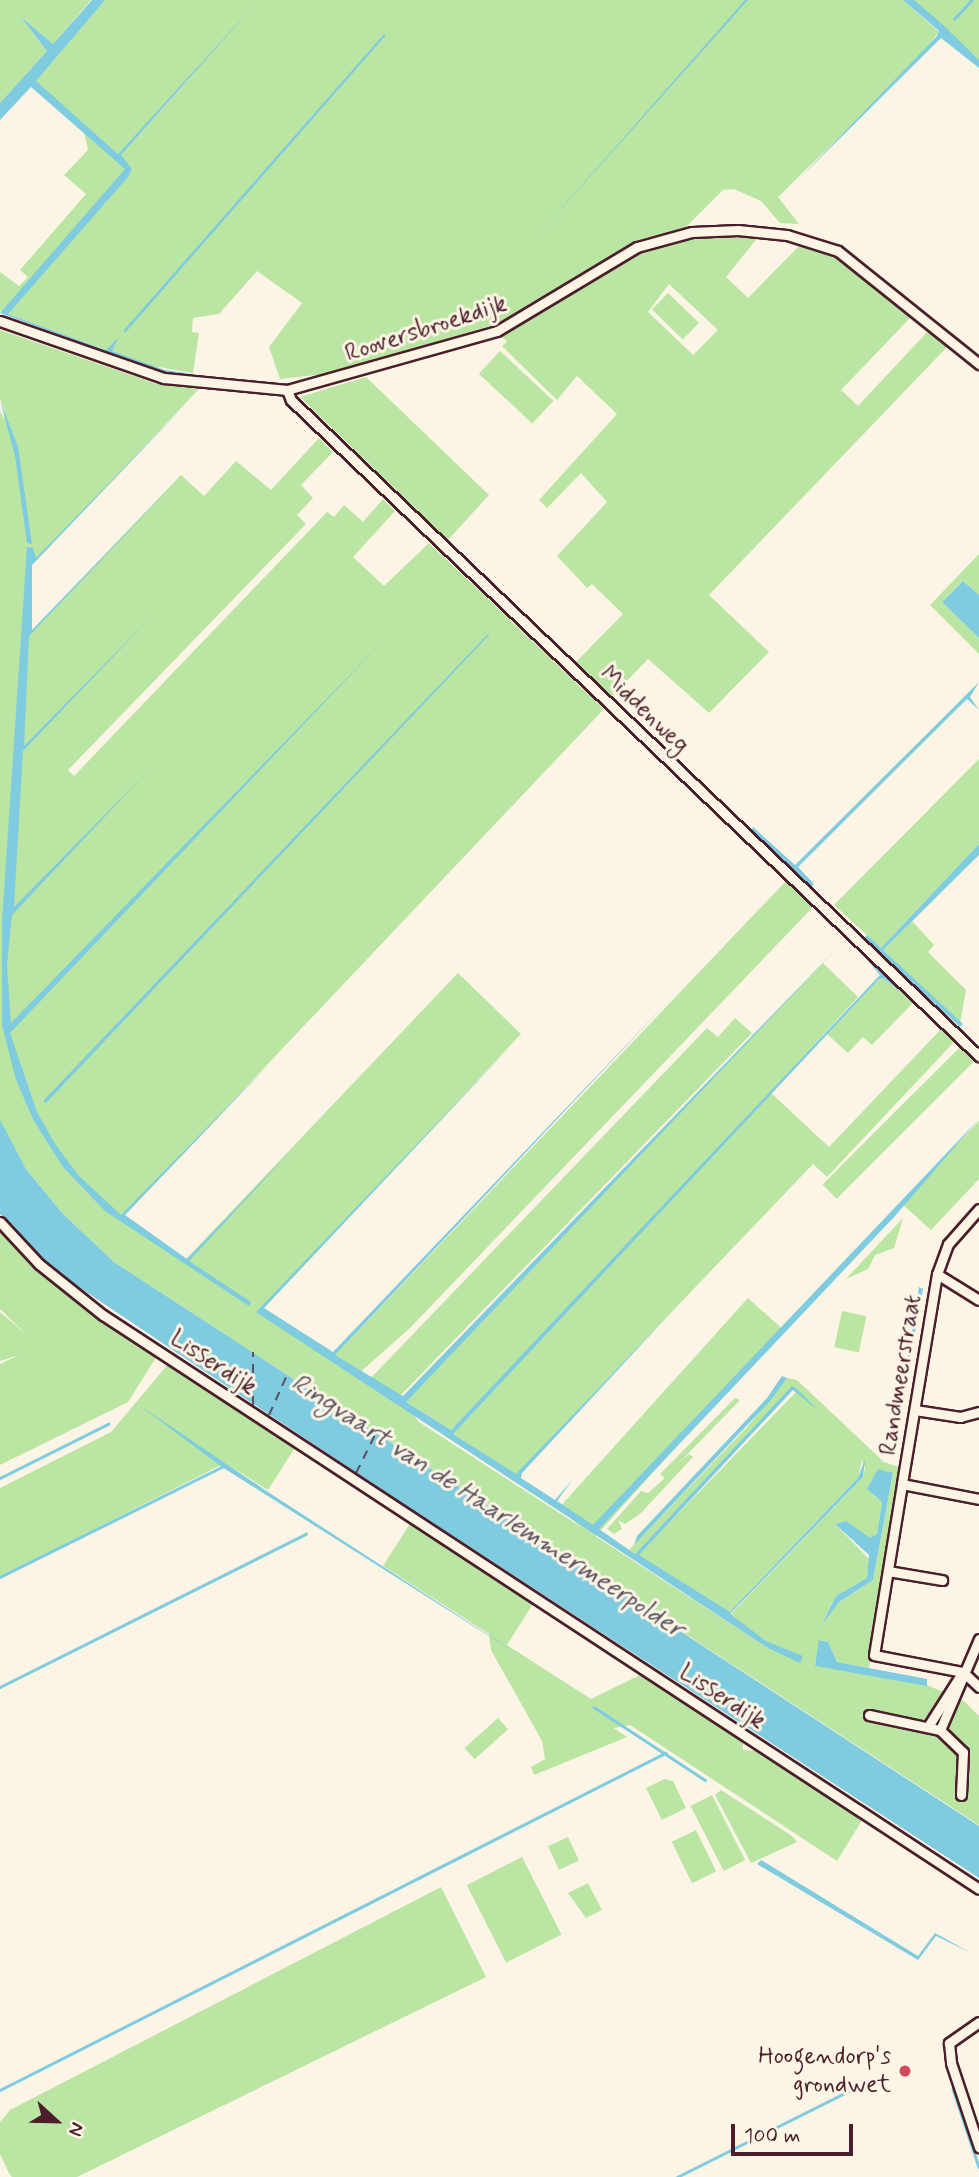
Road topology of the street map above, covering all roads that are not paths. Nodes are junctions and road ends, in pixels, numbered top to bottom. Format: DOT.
graph roads {
  1 [pos="0,321"];
  2 [pos="979,364"];
  3 [pos="287,390"];
  4 [pos="979,1056"];
  5 [pos="979,1209"];
  6 [pos="0,1222"];
  7 [pos="937,1274"];
  8 [pos="979,1300"];
  9 [pos="915,1410"];
  10 [pos="979,1412"];
  11 [pos="902,1484"];
  12 [pos="979,1499"];
  13 [pos="888,1571"];
  14 [pos="942,1580"];
  15 [pos="979,1639"];
  16 [pos="963,1672"];
  17 [pos="979,1687"];
  18 [pos="869,1715"];
  19 [pos="929,1725"];
  20 [pos="940,1730"];
  21 [pos="961,1795"];
  22 [pos="979,1889"];
  23 [pos="979,2022"];
  24 [pos="979,2147"];
  1 -- 3 [label="street, Rooversbroekdijk"];
  2 -- 3 [label="street, Rooversbroekdijk"];
  3 -- 4 [label="street, Middenweg"];
  5 -- 7 [label="street, Randmeerstraat"];
  6 -- 22 [label="street, Lisserdijk"];
  7 -- 8 [label="street"];
  7 -- 9 [label="street, Randmeerstraat"];
  9 -- 10 [label="street"];
  9 -- 11 [label="street, Randmeerstraat"];
  11 -- 12 [label="street, Randmeerstraat"];
  11 -- 13 [label="street"];
  13 -- 14 [label="street"];
  13 -- 16 [label="street"];
  15 -- 16 [label="street"];
  16 -- 17 [label="street"];
  16 -- 19 [label="street"];
  16 -- 20 [label="street"];
  18 -- 19 [label="street"];
  19 -- 20 [label="street"];
  20 -- 21 [label="street"];
  23 -- 24 [label="street"];
}
